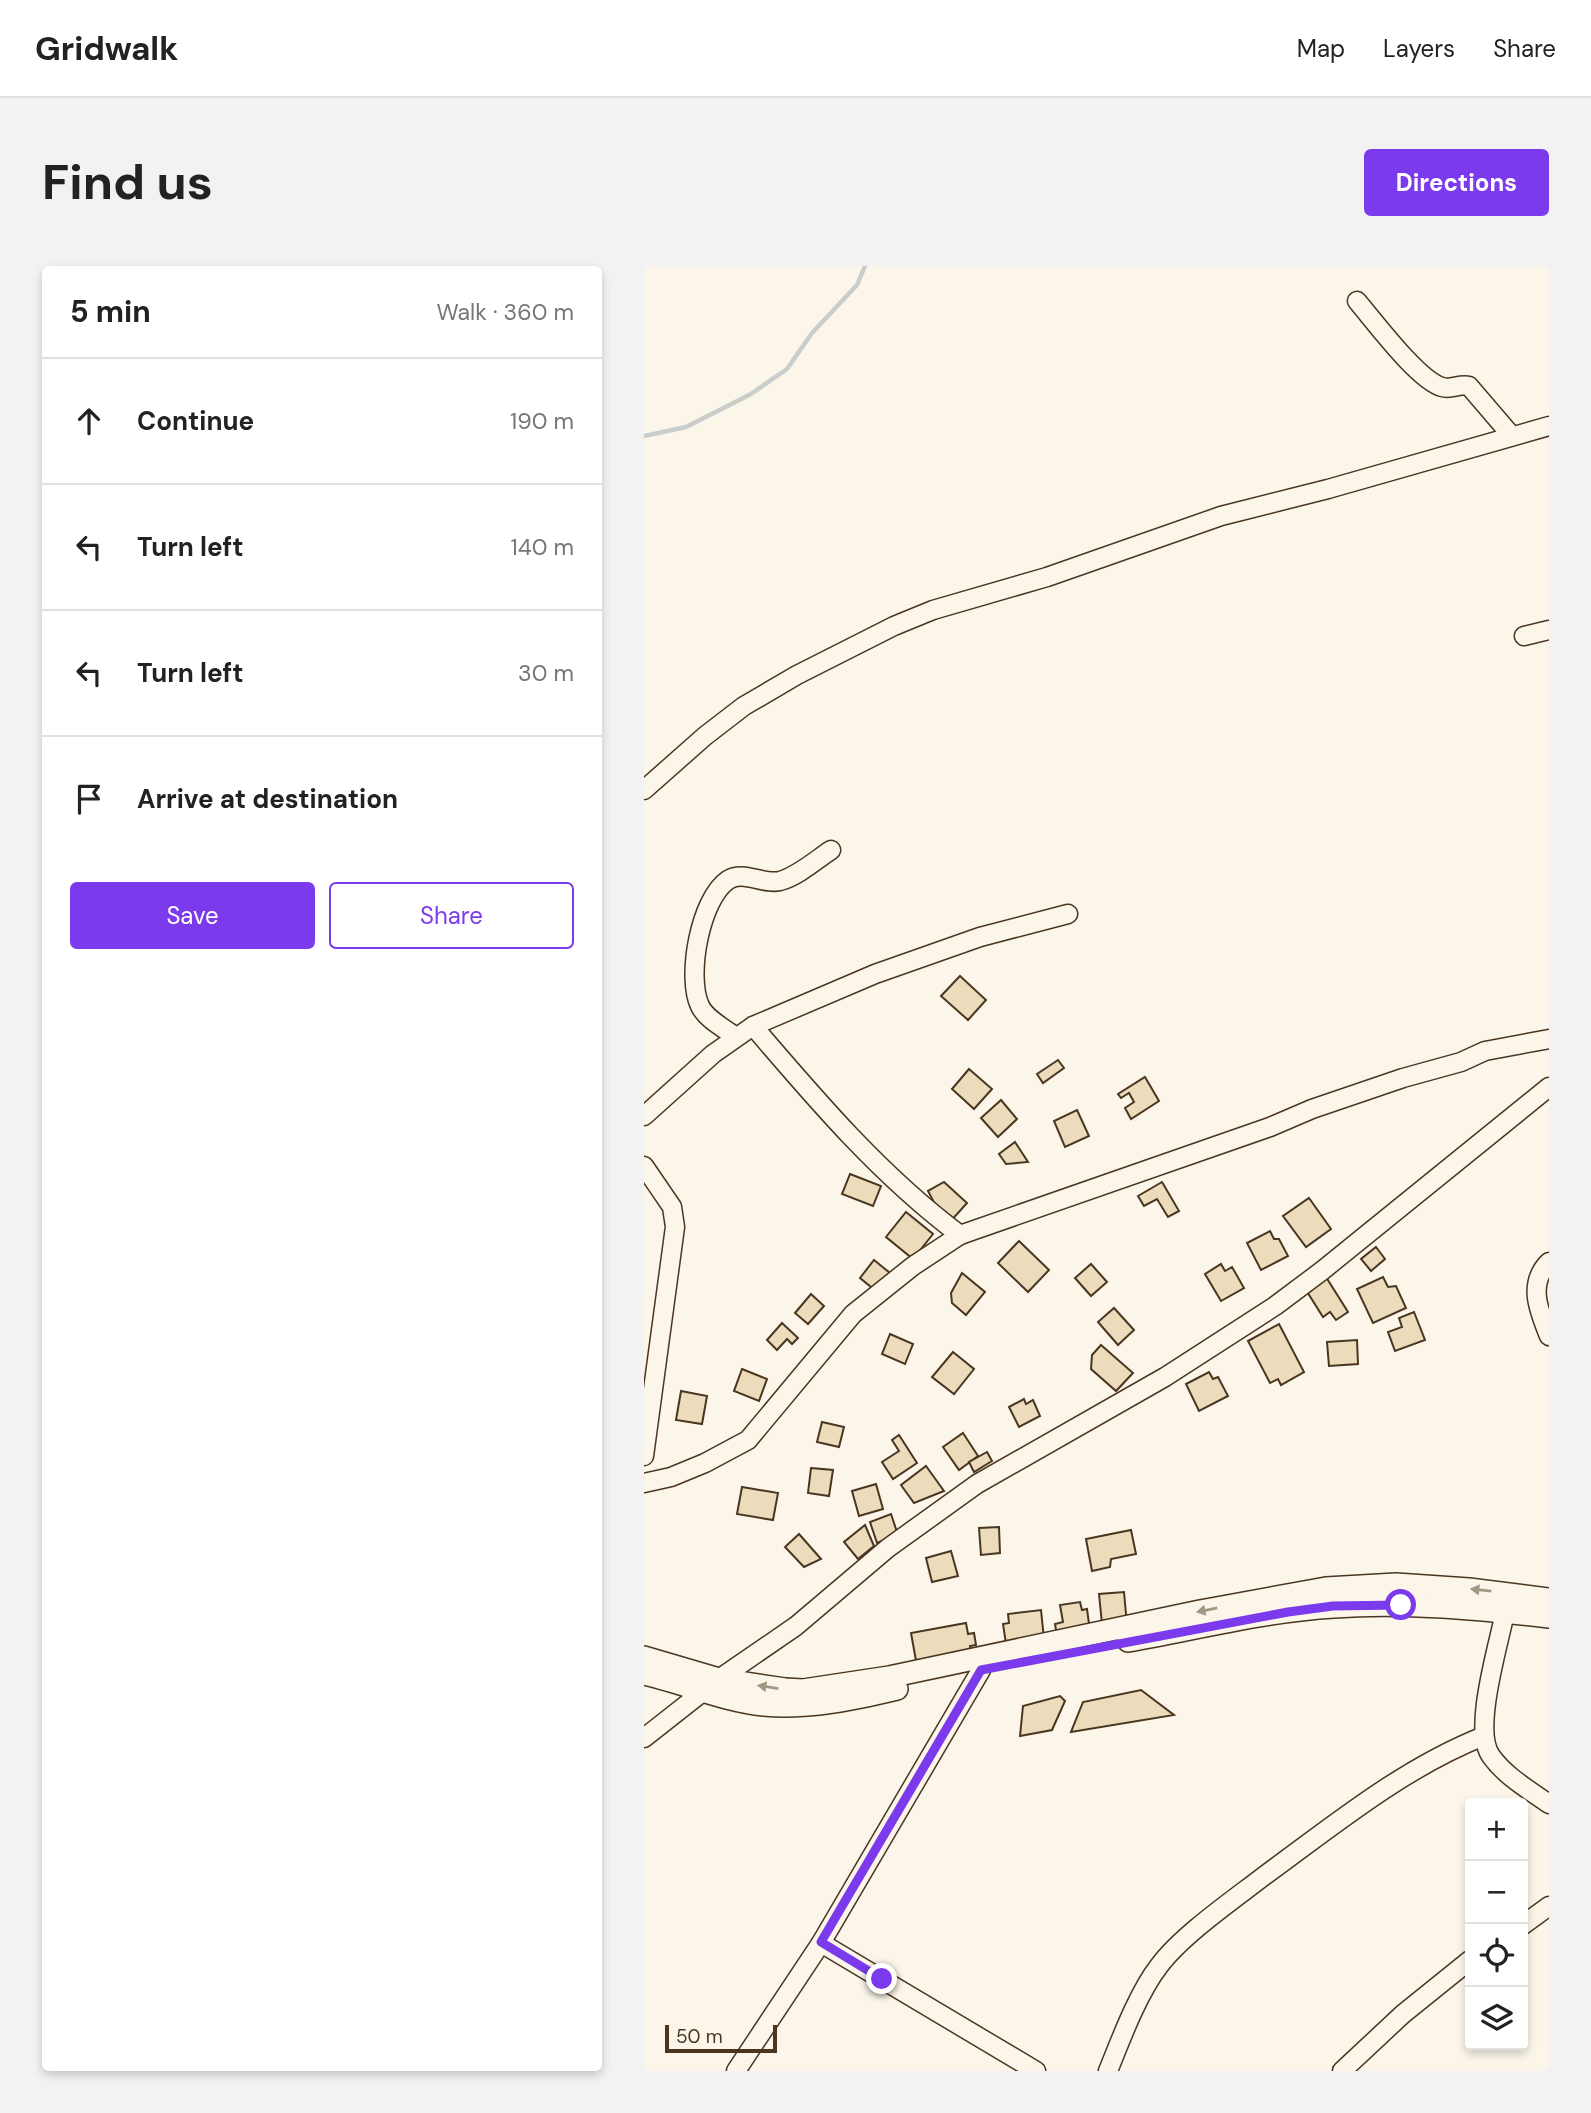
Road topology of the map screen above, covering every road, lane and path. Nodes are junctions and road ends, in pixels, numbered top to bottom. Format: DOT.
graph roads {
  1 [pos="1357,301"];
  2 [pos="1549,426"];
  3 [pos="1511,435"];
  4 [pos="1549,630"];
  5 [pos="1524,636"];
  6 [pos="644,790"];
  7 [pos="831,850"];
  8 [pos="1068,914"];
  9 [pos="753,1026"];
  10 [pos="736,1037"];
  11 [pos="1549,1039"];
  12 [pos="1549,1087"];
  13 [pos="644,1116"];
  14 [pos="644,1167"];
  15 [pos="960,1235"];
  16 [pos="1549,1262"];
  17 [pos="1549,1336"];
  18 [pos="644,1456"];
  19 [pos="644,1483"];
  20 [pos="1549,1599"];
  21 [pos="1505,1612"];
  22 [pos="1549,1617"];
  23 [pos="644,1657"];
  24 [pos="981,1670"];
  25 [pos="644,1674"];
  26 [pos="712,1684"];
  27 [pos="1484,1736"];
  28 [pos="644,1738"];
  29 [pos="1549,1804"];
  30 [pos="1549,1906"];
  31 [pos="1524,1924"];
  32 [pos="821,1942"];
  33 [pos="1465,1964"];
  34 [pos="1350,2068"];
  35 [pos="736,2071"];
  36 [pos="1036,2071"];
  37 [pos="1108,2071"];
  1 -- 3 [label="street"];
  2 -- 3 [label="street"];
  3 -- 6 [label="street"];
  4 -- 5 [label="street"];
  7 -- 10 [label="street"];
  8 -- 9 [label="street"];
  9 -- 10 [label="street"];
  9 -- 15 [label="street"];
  10 -- 13 [label="street"];
  11 -- 15 [label="street"];
  12 -- 26 [label="street"];
  14 -- 18 [label="street"];
  15 -- 19 [label="street"];
  16 -- 17 [label="street"];
  20 -- 26 [label="main road, one-way"];
  21 -- 22 [label="main road"];
  21 -- 24 [label="main road"];
  21 -- 27 [label="street"];
  23 -- 26 [label="main road"];
  24 -- 26 [label="main road"];
  24 -- 32 [label="street"];
  25 -- 26 [label="main road"];
  26 -- 28 [label="street"];
  27 -- 29 [label="street"];
  27 -- 37 [label="street"];
  30 -- 31 [label="street"];
  32 -- 35 [label="street"];
  32 -- 36 [label="street"];
  33 -- 34 [label="street"];
}
